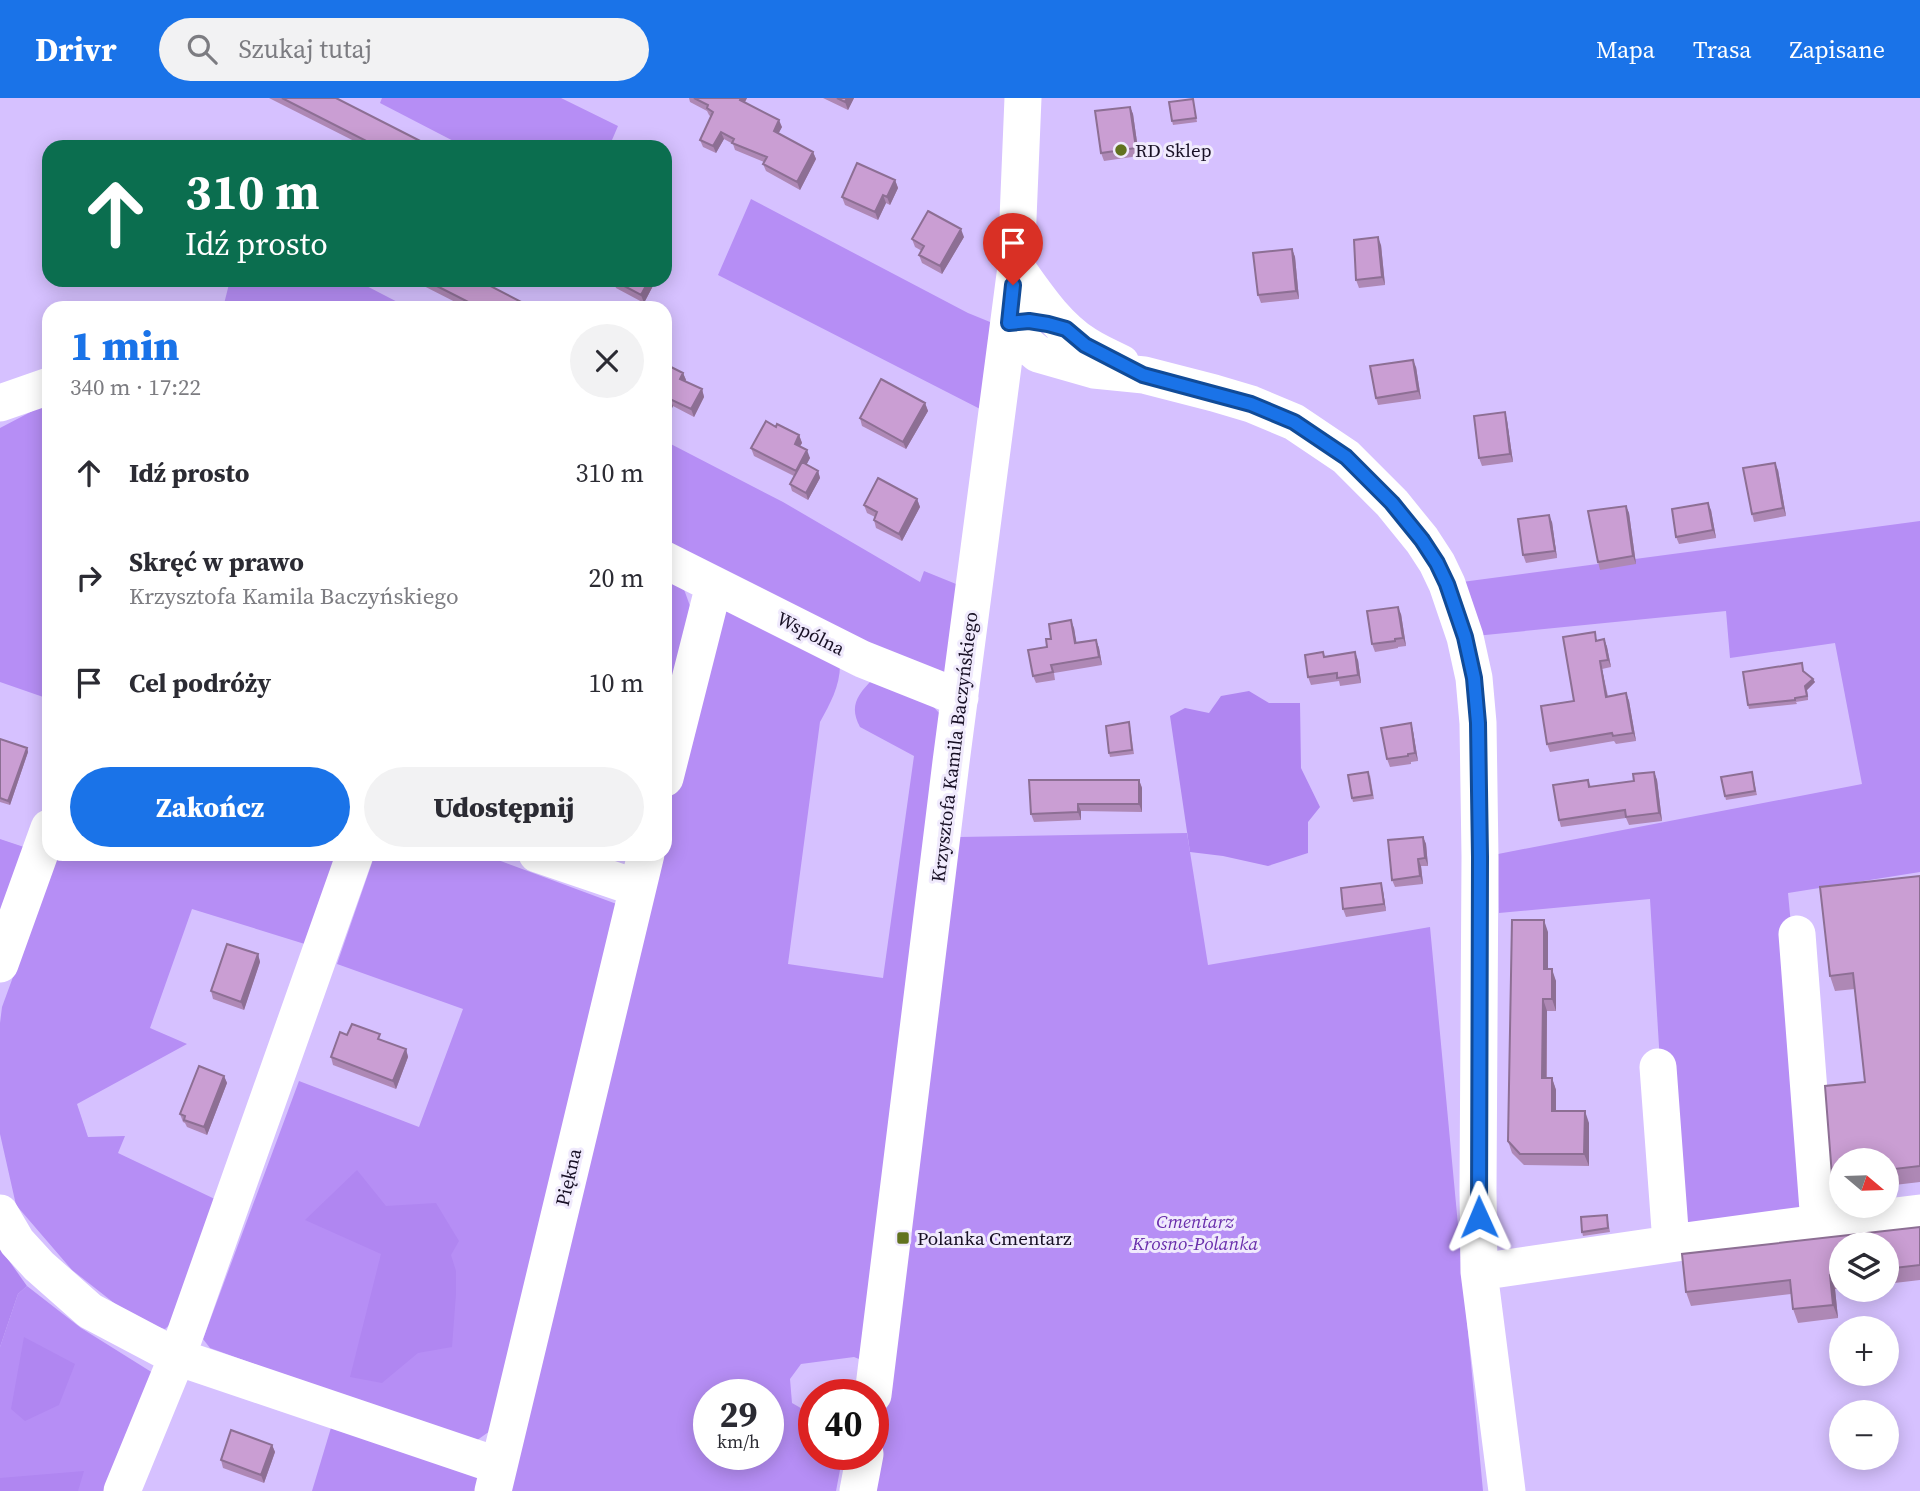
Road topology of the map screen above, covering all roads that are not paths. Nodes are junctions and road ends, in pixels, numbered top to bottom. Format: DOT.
graph roads {
  1 [pos="1023,98"];
  2 [pos="1016,267"];
  3 [pos="1009,323"];
  4 [pos="1066,329"];
  5 [pos="1038,355"];
  6 [pos="1143,375"];
  7 [pos="1001,386"];
  8 [pos="42,388"];
  9 [pos="0,403"];
  10 [pos="672,564"];
  11 [pos="714,585"];
  12 [pos="960,698"];
  13 [pos="672,750"];
  14 [pos="42,847"];
  15 [pos="353,861"];
  16 [pos="580,861"];
  17 [pos="641,871"];
  18 [pos="1797,934"];
  19 [pos="0,964"];
  20 [pos="1658,1067"];
  21 [pos="0,1213"];
  22 [pos="1920,1213"];
  23 [pos="1671,1243"];
  24 [pos="1479,1272"];
  25 [pos="177,1357"];
  26 [pos="875,1379"];
  27 [pos="862,1470"];
  28 [pos="496,1478"];
  29 [pos="122,1491"];
  30 [pos="858,1491"];
  31 [pos="1507,1491"];
  1 -- 2 [label="street, Krzysztofa Kamila Baczyńskiego"];
  2 -- 3 [label="street, Krzysztofa Kamila Baczyńskiego"];
  2 -- 4 [label="street"];
  3 -- 4 [label="street"];
  3 -- 5 [label="street"];
  3 -- 7 [label="street, Krzysztofa Kamila Baczyńskiego"];
  4 -- 6 [label="street"];
  5 -- 6 [label="street"];
  5 -- 7 [label="street"];
  6 -- 24 [label="street"];
  7 -- 12 [label="street, Krzysztofa Kamila Baczyńskiego"];
  8 -- 9 [label="street"];
  10 -- 11 [label="street, Wspólna"];
  11 -- 12 [label="street, Wspólna"];
  11 -- 13 [label="street"];
  12 -- 26 [label="street, Krzysztofa Kamila Baczyńskiego"];
  14 -- 19 [label="street"];
  15 -- 25 [label="street"];
  16 -- 17 [label="street, Piękna"];
  17 -- 28 [label="street, Piękna"];
  18 -- 23 [label="street"];
  20 -- 23 [label="street"];
  21 -- 25 [label="street, Piękna"];
  22 -- 23 [label="street"];
  23 -- 24 [label="street"];
  24 -- 31 [label="street"];
  25 -- 28 [label="street, Piękna"];
  25 -- 29 [label="street"];
  27 -- 30 [label="street"];
}
